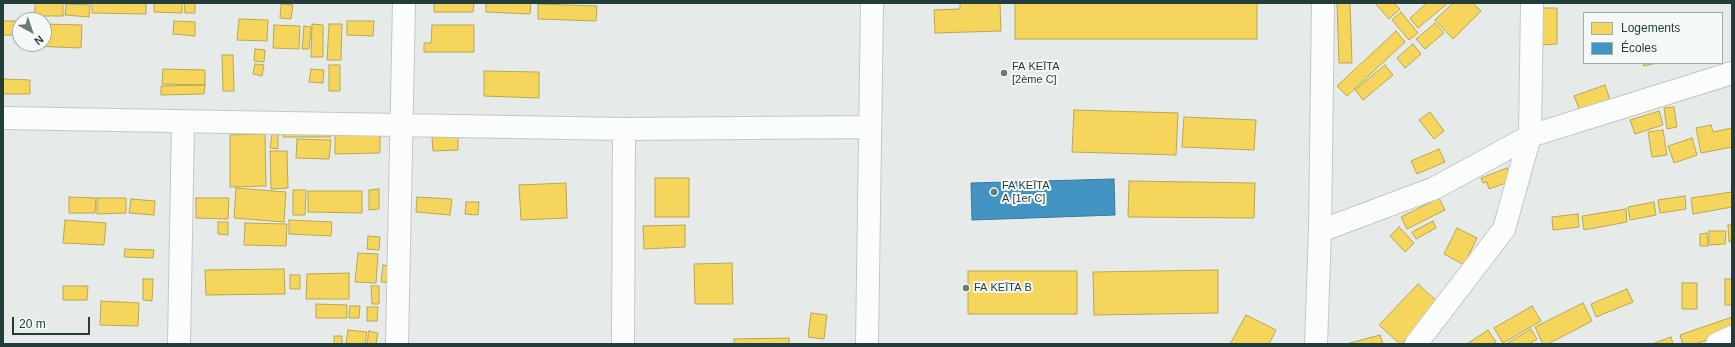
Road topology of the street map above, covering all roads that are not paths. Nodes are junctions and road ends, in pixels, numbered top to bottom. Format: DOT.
graph roads {
  1 [pos="404,3"];
  2 [pos="872,3"];
  3 [pos="1323,3"];
  4 [pos="1532,3"];
  5 [pos="1732,73"];
  6 [pos="3,118"];
  7 [pos="183,121"];
  8 [pos="402,125"];
  9 [pos="870,127"];
  10 [pos="624,129"];
  11 [pos="1530,136"];
  12 [pos="1320,231"];
  13 [pos="1732,338"];
  14 [pos="179,344"];
  15 [pos="397,344"];
  16 [pos="623,344"];
  17 [pos="867,344"];
  18 [pos="1316,344"];
  19 [pos="1416,344"];
  20 [pos="1717,344"];
  1 -- 8 [label="street"];
  2 -- 9 [label="street"];
  3 -- 12 [label="street"];
  4 -- 11 [label="street"];
  5 -- 11 [label="street"];
  6 -- 7 [label="street"];
  7 -- 8 [label="street"];
  7 -- 14 [label="street"];
  8 -- 10 [label="street"];
  8 -- 15 [label="street"];
  9 -- 10 [label="street"];
  9 -- 17 [label="street"];
  10 -- 16 [label="street"];
  11 -- 12 [label="street"];
  11 -- 19 [label="street"];
  12 -- 18 [label="street"];
  13 -- 20 [label="street"];
}
